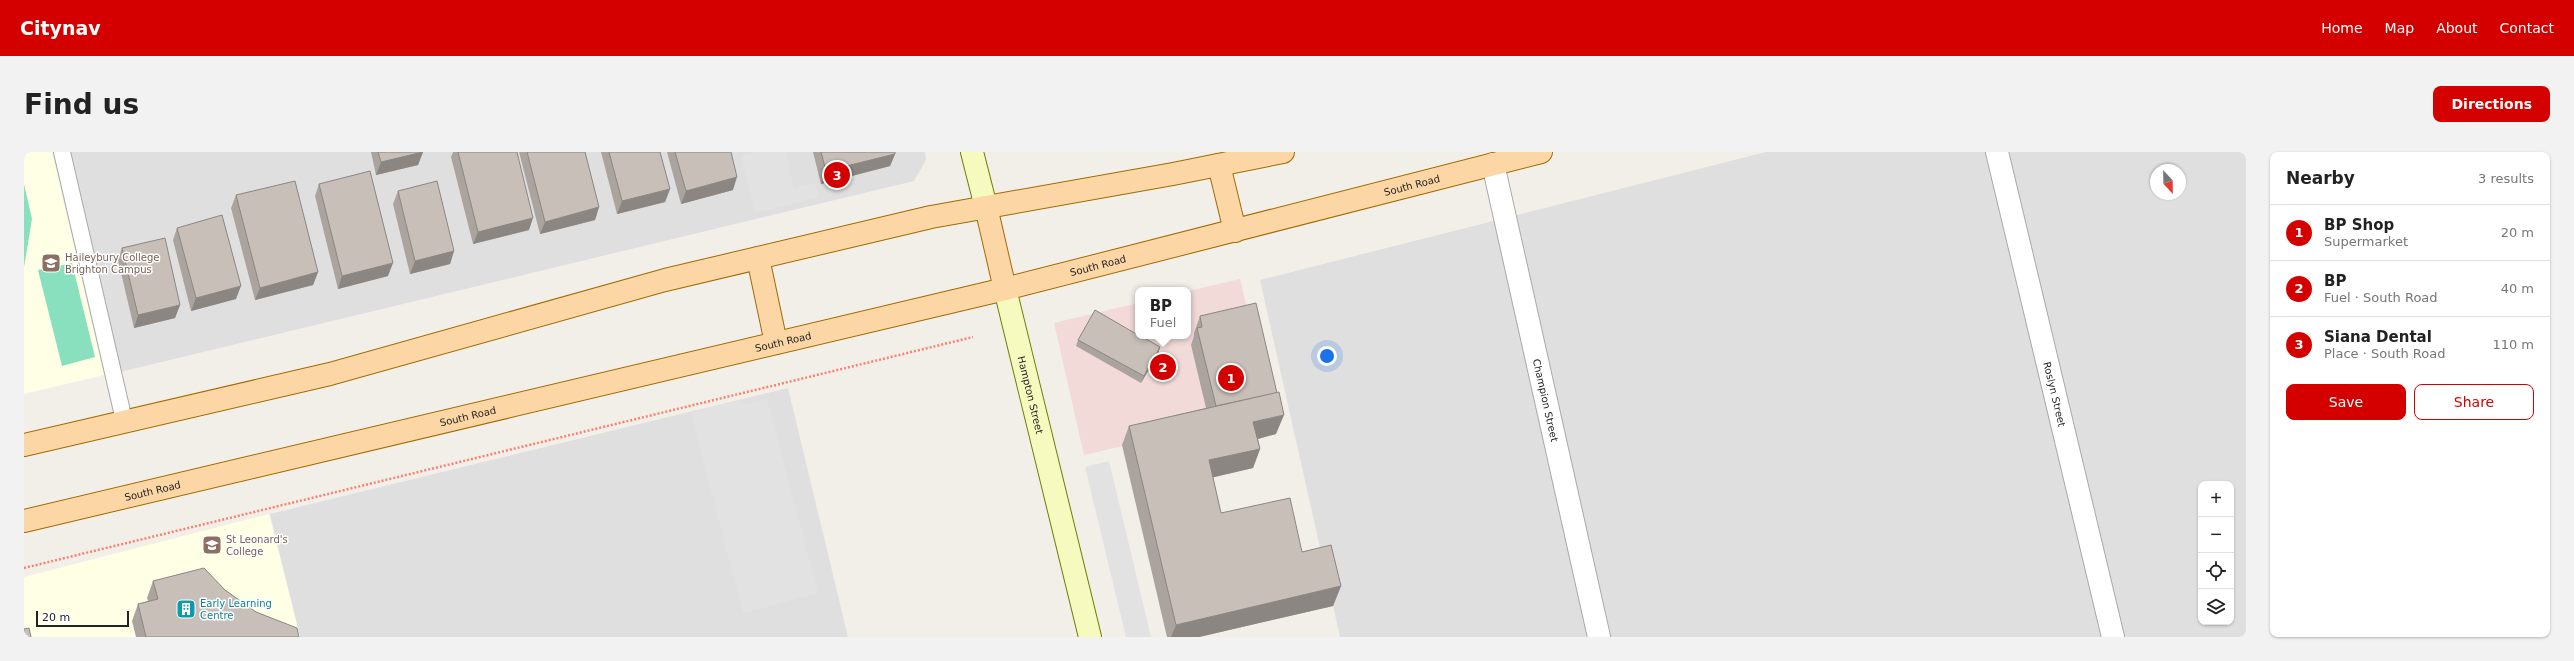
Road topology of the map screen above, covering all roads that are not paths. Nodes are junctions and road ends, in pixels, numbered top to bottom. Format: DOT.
graph roads {
  1 [pos="62,152"];
  2 [pos="972,152"];
  3 [pos="1283,152"];
  4 [pos="1540,152"];
  5 [pos="1997,152"];
  6 [pos="1493,164"];
  7 [pos="1219,165"];
  8 [pos="986,207"];
  9 [pos="1235,232"];
  10 [pos="758,258"];
  11 [pos="1005,289"];
  12 [pos="776,343"];
  13 [pos="124,420"];
  14 [pos="24,445"];
  15 [pos="24,521"];
  16 [pos="1090,637"];
  17 [pos="1599,637"];
  18 [pos="2113,637"];
  1 -- 13 [label="lane"];
  2 -- 8 [label="main road, Hampton Street"];
  3 -- 7 [label="main road"];
  4 -- 6 [label="main road, South Road"];
  5 -- 18 [label="street, Roslyn Street"];
  6 -- 9 [label="main road, South Road"];
  6 -- 17 [label="street, Champion Street"];
  7 -- 8 [label="main road"];
  7 -- 9 [label="main road"];
  8 -- 10 [label="main road"];
  8 -- 11 [label="main road, Hampton Street"];
  9 -- 11 [label="main road, South Road"];
  10 -- 12 [label="main road"];
  10 -- 13 [label="main road"];
  11 -- 12 [label="main road, South Road"];
  11 -- 16 [label="main road, Hampton Street"];
  12 -- 15 [label="main road, South Road"];
  13 -- 14 [label="main road"];
}
